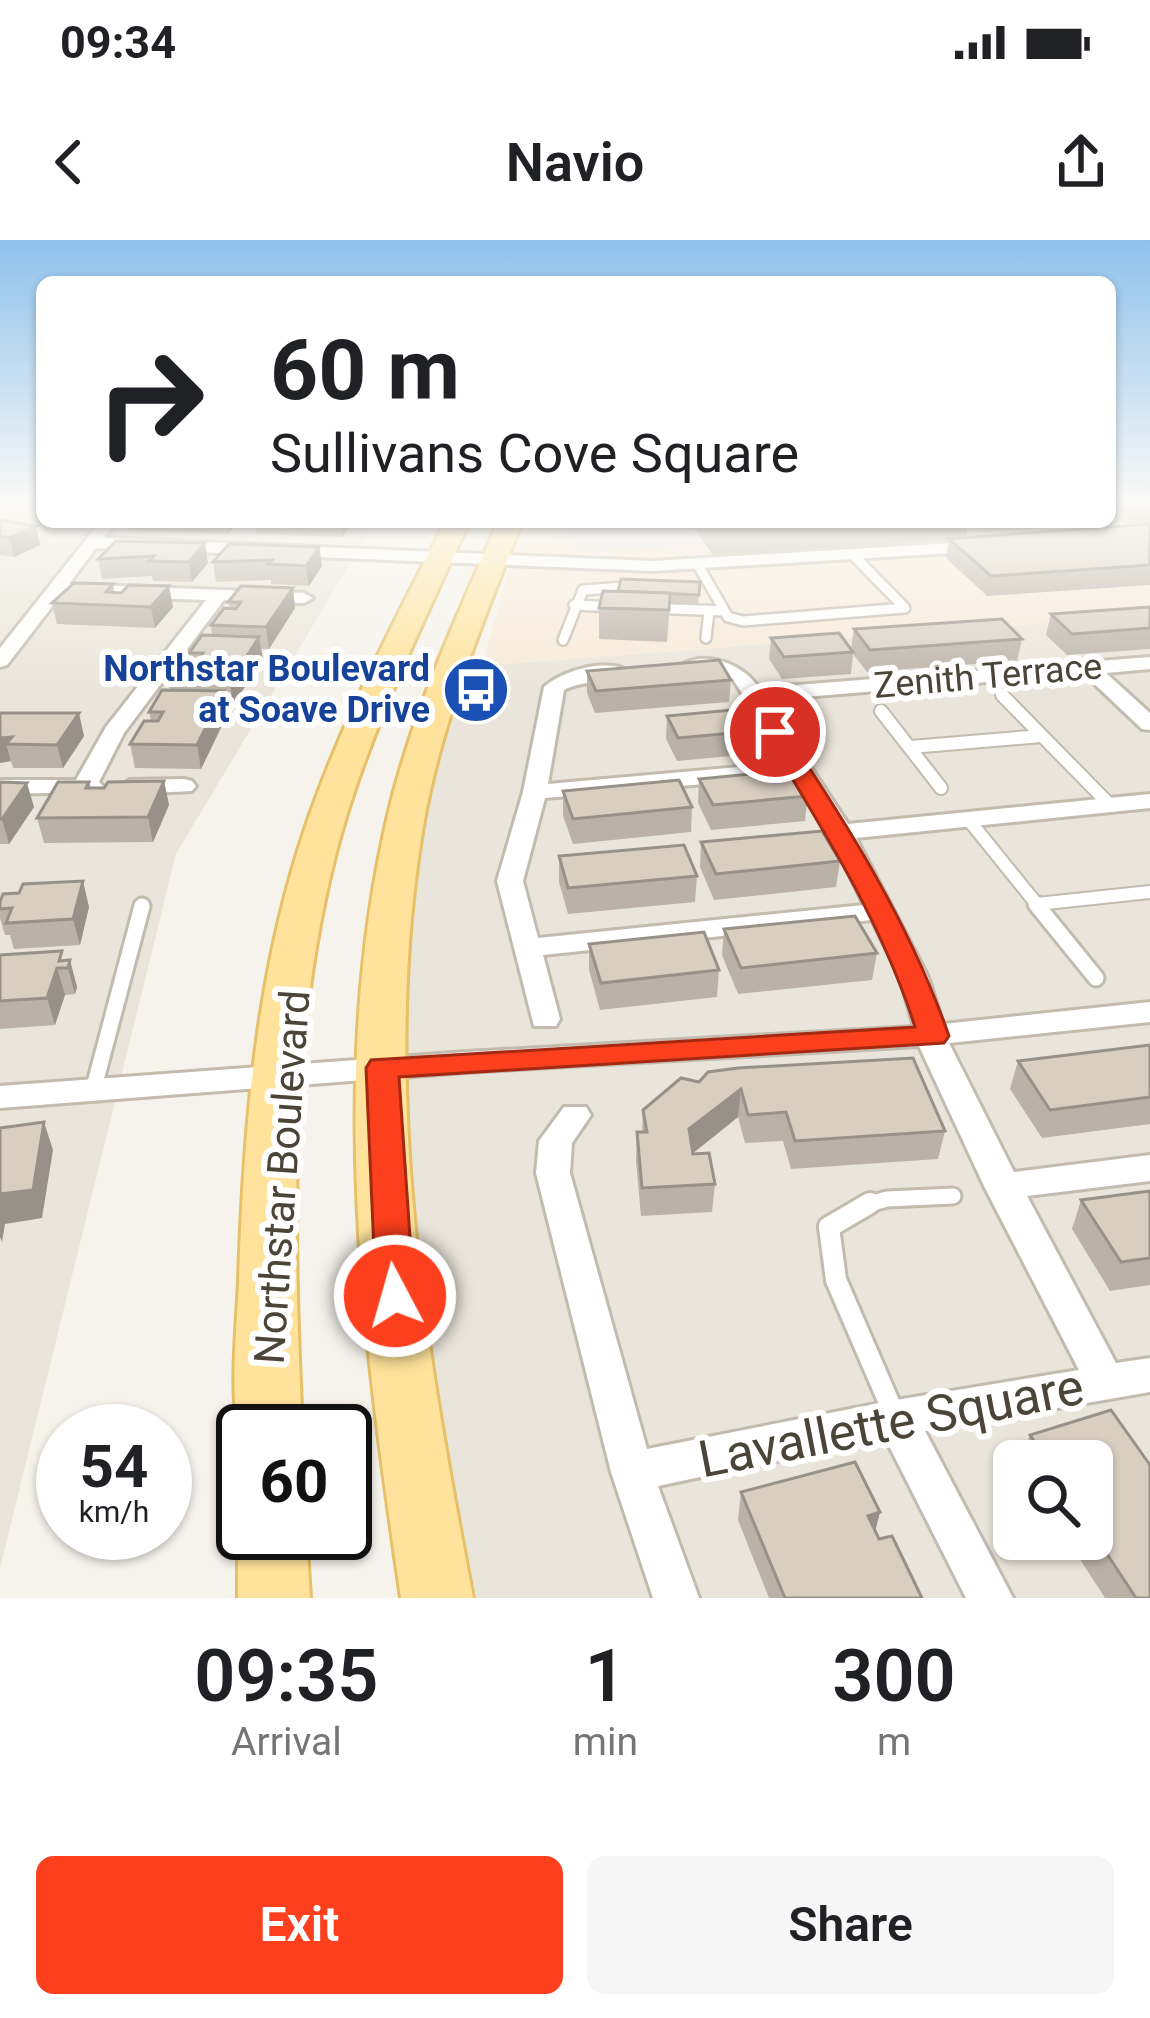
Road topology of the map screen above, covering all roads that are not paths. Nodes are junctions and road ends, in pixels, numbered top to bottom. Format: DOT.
graph roads {
  1 [pos="74,566"];
  2 [pos="436,566"];
  3 [pos="495,566"];
  4 [pos="633,566"];
  5 [pos="699,566"];
  6 [pos="864,566"];
  7 [pos="632,586"];
  8 [pos="651,586"];
  9 [pos="690,587"];
  10 [pos="709,587"];
  11 [pos="56,589"];
  12 [pos="220,595"];
  13 [pos="304,598"];
  14 [pos="574,605"];
  15 [pos="710,611"];
  16 [pos="724,611"];
  17 [pos="706,638"];
  18 [pos="563,640"];
  19 [pos="0,661"];
  20 [pos="1150,663"];
  21 [pos="1089,668"];
  22 [pos="754,695"];
  23 [pos="1002,695"];
  24 [pos="881,711"];
  25 [pos="1150,724"];
  26 [pos="1041,736"];
  27 [pos="911,748"];
  28 [pos="796,770"];
  29 [pos="184,786"];
  30 [pos="0,787"];
  31 [pos="84,787"];
  32 [pos="941,788"];
  33 [pos="535,793"];
  34 [pos="1150,801"];
  35 [pos="1111,806"];
  36 [pos="968,819"];
  37 [pos="841,832"];
  38 [pos="1150,892"];
  39 [pos="1037,904"];
  40 [pos="142,906"];
  41 [pos="881,911"];
  42 [pos="527,948"];
  43 [pos="1096,978"];
  44 [pos="1150,1012"];
  45 [pos="544,1019"];
  46 [pos="933,1036"];
  47 [pos="382,1068"];
  48 [pos="279,1074"];
  49 [pos="94,1087"];
  50 [pos="0,1097"];
  51 [pos="575,1115"];
  52 [pos="1150,1168"];
  53 [pos="1001,1186"];
  54 [pos="953,1196"];
  55 [pos="1150,1375"];
  56 [pos="1106,1383"];
  57 [pos="270,1404"];
  58 [pos="896,1418"];
  59 [pos="632,1472"];
  60 [pos="273,1560"];
  61 [pos="274,1598"];
  62 [pos="437,1598"];
  63 [pos="676,1598"];
  64 [pos="990,1598"];
  1 -- 11 [label="street"];
  2 -- 48 [label="main road, Northstar Boulevard"];
  3 -- 47 [label="main road"];
  4 -- 7 [label="lane"];
  5 -- 10 [label="lane"];
  6 -- 16 [label="lane"];
  7 -- 8 [label="lane"];
  7 -- 14 [label="lane"];
  9 -- 10 [label="lane"];
  10 -- 16 [label="lane"];
  11 -- 12 [label="street"];
  11 -- 19 [label="street"];
  12 -- 13 [label="street"];
  12 -- 31 [label="street"];
  14 -- 15 [label="lane"];
  14 -- 18 [label="lane"];
  15 -- 16 [label="lane"];
  15 -- 17 [label="lane"];
  20 -- 21 [label="street, Zenith Terrace"];
  21 -- 22 [label="street, Zenith Terrace"];
  21 -- 25 [label="street"];
  22 -- 28 [label="street"];
  22 -- 33 [label="street"];
  23 -- 26 [label="lane"];
  24 -- 27 [label="lane"];
  26 -- 27 [label="lane"];
  26 -- 35 [label="lane"];
  27 -- 32 [label="lane"];
  28 -- 33 [label="street"];
  28 -- 37 [label="street"];
  29 -- 31 [label="street"];
  30 -- 31 [label="street"];
  33 -- 42 [label="street"];
  34 -- 35 [label="street"];
  35 -- 36 [label="street"];
  36 -- 37 [label="street"];
  36 -- 39 [label="lane"];
  37 -- 41 [label="street"];
  38 -- 39 [label="lane"];
  39 -- 43 [label="lane"];
  40 -- 49 [label="lane"];
  41 -- 42 [label="street"];
  41 -- 46 [label="street"];
  42 -- 45 [label="street"];
  44 -- 46 [label="street"];
  46 -- 47 [label="street"];
  46 -- 53 [label="street"];
  47 -- 48 [label="street"];
  47 -- 62 [label="main road"];
  48 -- 49 [label="street"];
  48 -- 57 [label="main road, Northstar Boulevard"];
  49 -- 50 [label="street"];
  51 -- 59 [label="street"];
  52 -- 53 [label="street"];
  53 -- 56 [label="street"];
  54 -- 58 [label="lane"];
  55 -- 56 [label="street, Lavallette Square"];
  56 -- 58 [label="street, Lavallette Square"];
  58 -- 59 [label="street, Lavallette Square"];
  58 -- 64 [label="street"];
  59 -- 63 [label="street"];
  60 -- 61 [label="main road"];
}
